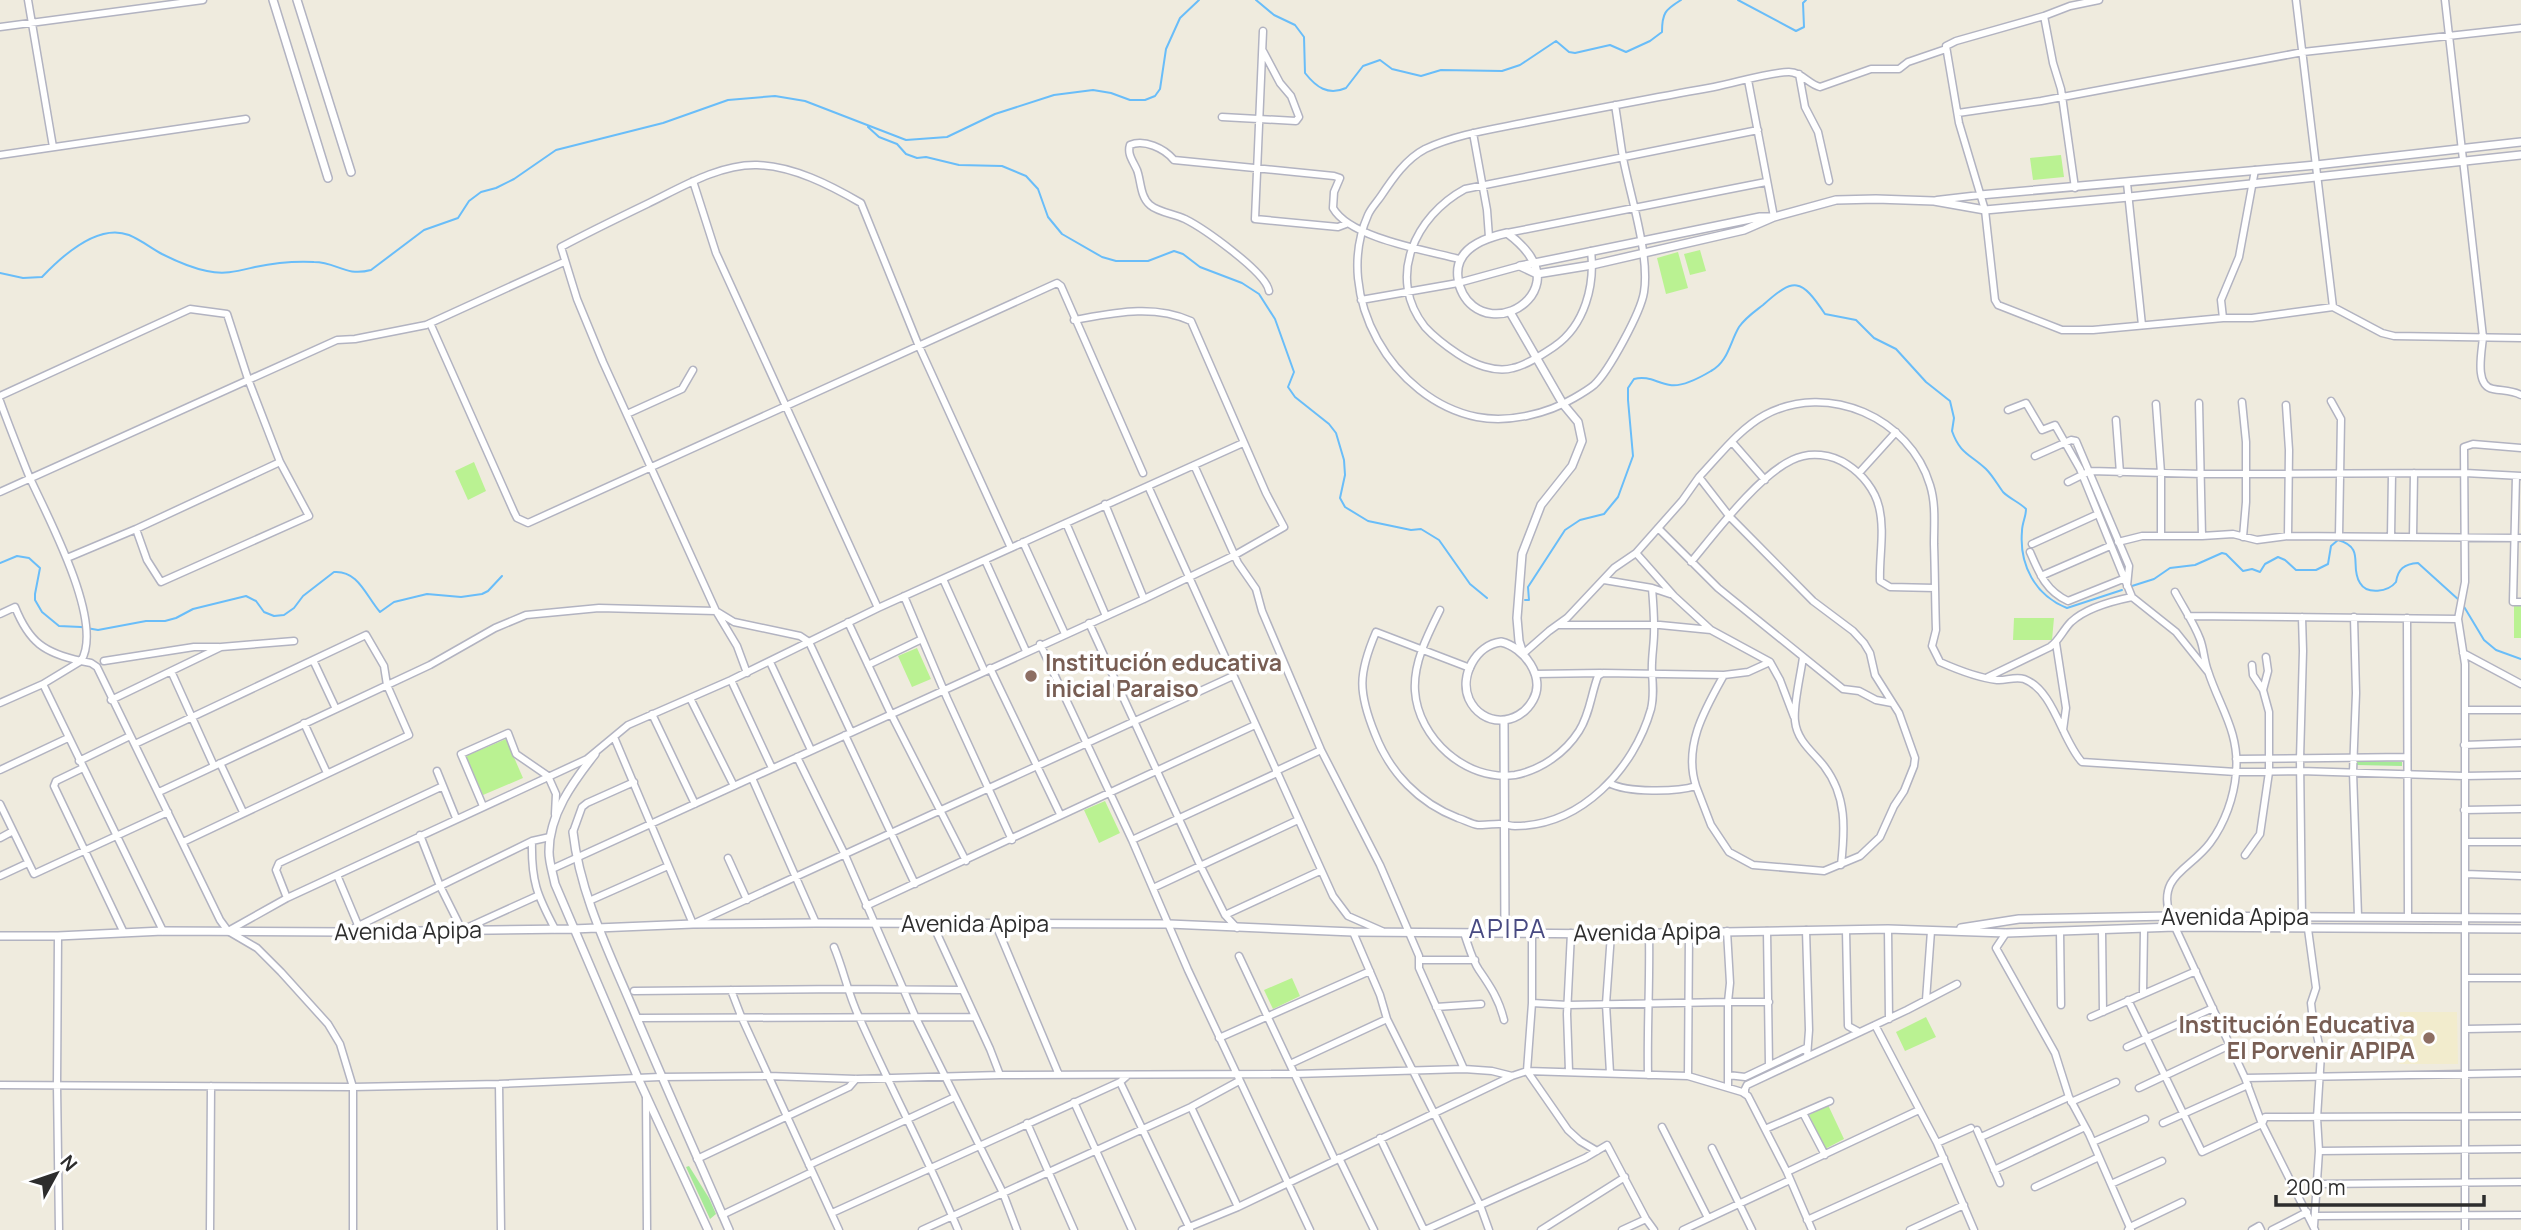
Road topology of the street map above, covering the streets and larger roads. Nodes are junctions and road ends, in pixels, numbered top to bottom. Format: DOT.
graph roads {
  1 [pos="28,0"];
  2 [pos="203,0"];
  3 [pos="273,0"];
  4 [pos="296,0"];
  5 [pos="2099,0"];
  6 [pos="2296,0"];
  7 [pos="2445,0"];
  8 [pos="2044,16"];
  9 [pos="32,23"];
  10 [pos="0,27"];
  11 [pos="2521,28"];
  12 [pos="1263,31"];
  13 [pos="2448,36"];
  14 [pos="1946,49"];
  15 [pos="1262,50"];
  16 [pos="2302,52"];
  17 [pos="1799,74"];
  18 [pos="1748,80"];
  19 [pos="2063,97"];
  20 [pos="1615,105"];
  21 [pos="1958,113"];
  22 [pos="1222,117"];
  23 [pos="246,119"];
  24 [pos="1258,119"];
  25 [pos="1758,130"];
  26 [pos="1473,133"];
  27 [pos="2521,142"];
  28 [pos="53,147"];
  29 [pos="2462,148"];
  30 [pos="0,155"];
  31 [pos="2521,155"];
  32 [pos="1623,157"];
  33 [pos="2463,162"];
  34 [pos="2316,165"];
  35 [pos="1258,169"];
  36 [pos="2255,170"];
  37 [pos="351,172"];
  38 [pos="2318,177"];
  39 [pos="328,178"];
  40 [pos="693,181"];
  41 [pos="1829,181"];
  42 [pos="1766,182"];
  43 [pos="2127,183"];
  44 [pos="2254,183"];
  45 [pos="1483,184"];
  46 [pos="2075,188"];
  47 [pos="1980,195"];
  48 [pos="2129,197"];
  49 [pos="1934,201"];
  50 [pos="1634,208"];
  51 [pos="1985,210"];
  52 [pos="1774,217"];
  53 [pos="1346,224"];
  54 [pos="1363,233"];
  55 [pos="1507,233"];
  56 [pos="1489,237"];
  57 [pos="1640,241"];
  58 [pos="1412,246"];
  59 [pos="1591,251"];
  60 [pos="1642,254"];
  61 [pos="1459,260"];
  62 [pos="564,262"];
  63 [pos="1534,263"];
  64 [pos="1520,265"];
  65 [pos="1592,265"];
  66 [pos="1537,274"];
  67 [pos="1458,283"];
  68 [pos="1269,291"];
  69 [pos="1409,291"];
  70 [pos="1361,300"];
  71 [pos="2333,307"];
  72 [pos="1510,312"];
  73 [pos="2223,318"];
  74 [pos="1074,320"];
  75 [pos="430,323"];
  76 [pos="2142,325"];
  77 [pos="2483,337"];
  78 [pos="2521,338"];
  79 [pos="918,344"];
  80 [pos="1536,358"];
  81 [pos="693,370"];
  82 [pos="248,379"];
  83 [pos="2521,395"];
  84 [pos="0,398"];
  85 [pos="2331,401"];
  86 [pos="2242,402"];
  87 [pos="2199,403"];
  88 [pos="1563,404"];
  89 [pos="2156,404"];
  90 [pos="786,405"];
  91 [pos="2286,405"];
  92 [pos="2008,410"];
  93 [pos="627,414"];
  94 [pos="2116,420"];
  95 [pos="1896,432"];
  96 [pos="1732,442"];
  97 [pos="2067,442"];
  98 [pos="1243,443"];
  99 [pos="2521,448"];
  100 [pos="2035,456"];
  101 [pos="280,463"];
  102 [pos="1194,465"];
  103 [pos="651,466"];
  104 [pos="2090,471"];
  105 [pos="1143,472"];
  106 [pos="1859,473"];
  107 [pos="2120,473"];
  108 [pos="2161,473"];
  109 [pos="2414,473"];
  110 [pos="2465,473"];
  111 [pos="2202,474"];
  112 [pos="2245,474"];
  113 [pos="2288,474"];
  114 [pos="2340,474"];
  115 [pos="2392,474"];
  116 [pos="2082,475"];
  117 [pos="2519,476"];
  118 [pos="1699,477"];
  119 [pos="30,478"];
  120 [pos="1765,480"];
  121 [pos="2068,482"];
  122 [pos="1148,486"];
  123 [pos="0,492"];
  124 [pos="1105,504"];
  125 [pos="2098,514"];
  126 [pos="1730,517"];
  127 [pos="1066,523"];
  128 [pos="1658,528"];
  129 [pos="136,529"];
  130 [pos="2161,536"];
  131 [pos="2202,536"];
  132 [pos="2288,536"];
  133 [pos="2339,536"];
  134 [pos="2243,537"];
  135 [pos="2391,537"];
  136 [pos="2413,537"];
  137 [pos="2464,537"];
  138 [pos="2518,538"];
  139 [pos="1023,542"];
  140 [pos="2118,542"];
  141 [pos="2032,544"];
  142 [pos="2110,546"];
  143 [pos="1011,548"];
  144 [pos="2030,552"];
  145 [pos="1636,553"];
  146 [pos="1235,555"];
  147 [pos="67,558"];
  148 [pos="985,560"];
  149 [pos="1691,562"];
  150 [pos="2041,576"];
  151 [pos="1187,577"];
  152 [pos="943,579"];
  153 [pos="1604,580"];
  154 [pos="2125,583"];
  155 [pos="1652,588"];
  156 [pos="1935,588"];
  157 [pos="2175,592"];
  158 [pos="904,596"];
  159 [pos="1674,596"];
  160 [pos="2132,597"];
  161 [pos="1144,599"];
  162 [pos="2521,602"];
  163 [pos="878,608"];
  164 [pos="1440,610"];
  165 [pos="716,611"];
  166 [pos="0,614"];
  167 [pos="1106,616"];
  168 [pos="2188,616"];
  169 [pos="2302,617"];
  170 [pos="2354,617"];
  171 [pos="2407,618"];
  172 [pos="2458,619"];
  173 [pos="848,622"];
  174 [pos="1089,623"];
  175 [pos="1556,625"];
  176 [pos="1655,626"];
  177 [pos="1711,630"];
  178 [pos="1065,634"];
  179 [pos="922,639"];
  180 [pos="294,641"];
  181 [pos="809,642"];
  182 [pos="2056,643"];
  183 [pos="1040,645"];
  184 [pos="221,647"];
  185 [pos="1026,651"];
  186 [pos="1422,651"];
  187 [pos="2463,653"];
  188 [pos="1523,654"];
  189 [pos="1803,657"];
  190 [pos="2266,657"];
  191 [pos="313,660"];
  192 [pos="104,661"];
  193 [pos="81,662"];
  194 [pos="770,662"];
  195 [pos="1770,662"];
  196 [pos="868,665"];
  197 [pos="2252,665"];
  198 [pos="1469,668"];
  199 [pos="987,669"];
  200 [pos="171,671"];
  201 [pos="2208,672"];
  202 [pos="747,673"];
  203 [pos="1603,673"];
  204 [pos="1652,673"];
  205 [pos="1535,674"];
  206 [pos="1724,675"];
  207 [pos="1233,676"];
  208 [pos="1988,677"];
  209 [pos="731,680"];
  210 [pos="43,684"];
  211 [pos="2521,684"];
  212 [pos="387,685"];
  213 [pos="943,689"];
  214 [pos="2263,690"];
  215 [pos="690,698"];
  216 [pos="111,700"];
  217 [pos="0,703"];
  218 [pos="1892,703"];
  219 [pos="336,709"];
  220 [pos="2465,710"];
  221 [pos="2521,710"];
  222 [pos="891,714"];
  223 [pos="652,715"];
  224 [pos="191,717"];
  225 [pos="1135,721"];
  226 [pos="1504,721"];
  227 [pos="1795,721"];
  228 [pos="304,723"];
  229 [pos="1255,725"];
  230 [pos="2063,730"];
  231 [pos="848,734"];
  232 [pos="130,736"];
  233 [pos="614,737"];
  234 [pos="68,738"];
  235 [pos="2521,743"];
  236 [pos="135,744"];
  237 [pos="1086,744"];
  238 [pos="2464,745"];
  239 [pos="811,750"];
  240 [pos="1321,750"];
  241 [pos="595,754"];
  242 [pos="797,757"];
  243 [pos="2353,757"];
  244 [pos="2407,757"];
  245 [pos="2236,759"];
  246 [pos="2269,759"];
  247 [pos="2300,759"];
  248 [pos="79,761"];
  249 [pos="217,764"];
  250 [pos="1038,767"];
  251 [pos="83,768"];
  252 [pos="772,768"];
  253 [pos="0,770"];
  254 [pos="1157,770"];
  255 [pos="437,771"];
  256 [pos="2300,771"];
  257 [pos="327,772"];
  258 [pos="1276,772"];
  259 [pos="2236,772"];
  260 [pos="2269,772"];
  261 [pos="2353,772"];
  262 [pos="2407,773"];
  263 [pos="1504,775"];
  264 [pos="2521,775"];
  265 [pos="548,776"];
  266 [pos="2464,776"];
  267 [pos="752,778"];
  268 [pos="634,782"];
  269 [pos="1609,783"];
  270 [pos="443,786"];
  271 [pos="734,786"];
  272 [pos="1696,786"];
  273 [pos="988,790"];
  274 [pos="159,792"];
  275 [pos="1110,792"];
  276 [pos="0,804"];
  277 [pos="695,804"];
  278 [pos="483,806"];
  279 [pos="2521,809"];
  280 [pos="2464,810"];
  281 [pos="939,811"];
  282 [pos="168,812"];
  283 [pos="243,812"];
  284 [pos="1060,814"];
  285 [pos="456,818"];
  286 [pos="1179,818"];
  287 [pos="555,820"];
  288 [pos="1298,820"];
  289 [pos="651,824"];
  290 [pos="1503,824"];
  291 [pos="13,831"];
  292 [pos="573,832"];
  293 [pos="892,833"];
  294 [pos="117,835"];
  295 [pos="420,835"];
  296 [pos="550,837"];
  297 [pos="0,838"];
  298 [pos="1012,840"];
  299 [pos="1132,840"];
  300 [pos="532,841"];
  301 [pos="183,842"];
  302 [pos="2465,842"];
  303 [pos="2521,842"];
  304 [pos="85,850"];
  305 [pos="845,855"];
  306 [pos="2245,855"];
  307 [pos="576,858"];
  308 [pos="728,858"];
  309 [pos="966,861"];
  310 [pos="28,863"];
  311 [pos="1841,865"];
  312 [pos="668,866"];
  313 [pos="1200,867"];
  314 [pos="551,869"];
  315 [pos="1320,871"];
  316 [pos="2465,874"];
  317 [pos="337,875"];
  318 [pos="0,876"];
  319 [pos="2521,876"];
  320 [pos="795,877"];
  321 [pos="915,884"];
  322 [pos="440,886"];
  323 [pos="1153,888"];
  324 [pos="537,896"];
  325 [pos="287,898"];
  326 [pos="747,900"];
  327 [pos="589,901"];
  328 [pos="866,906"];
  329 [pos="1225,915"];
  330 [pos="2170,916"];
  331 [pos="2358,916"];
  332 [pos="2302,917"];
  333 [pos="2408,917"];
  334 [pos="2465,917"];
  335 [pos="2521,918"];
  336 [pos="816,923"];
  337 [pos="876,923"];
  338 [pos="694,924"];
  339 [pos="1169,924"];
  340 [pos="358,925"];
  341 [pos="933,925"];
  342 [pos="996,925"];
  343 [pos="2175,927"];
  344 [pos="598,928"];
  345 [pos="1237,928"];
  346 [pos="555,929"];
  347 [pos="572,929"];
  348 [pos="1888,929"];
  349 [pos="2308,929"];
  350 [pos="2465,929"];
  351 [pos="2521,929"];
  352 [pos="462,930"];
  353 [pos="1806,930"];
  354 [pos="1846,930"];
  355 [pos="2144,930"];
  356 [pos="163,931"];
  357 [pos="228,931"];
  358 [pos="1767,931"];
  359 [pos="1931,931"];
  360 [pos="1950,931"];
  361 [pos="2060,931"];
  362 [pos="2102,931"];
  363 [pos="346,932"];
  364 [pos="1353,932"];
  365 [pos="1385,932"];
  366 [pos="1408,932"];
  367 [pos="1505,932"];
  368 [pos="1727,932"];
  369 [pos="124,933"];
  370 [pos="1464,933"];
  371 [pos="1532,933"];
  372 [pos="1571,933"];
  373 [pos="1689,933"];
  374 [pos="2006,933"];
  375 [pos="1611,934"];
  376 [pos="1649,934"];
  377 [pos="0,936"];
  378 [pos="58,936"];
  379 [pos="834,947"];
  380 [pos="1239,956"];
  381 [pos="1419,960"];
  382 [pos="1475,960"];
  383 [pos="1370,971"];
  384 [pos="2196,971"];
  385 [pos="2465,978"];
  386 [pos="2521,978"];
  387 [pos="1957,984"];
  388 [pos="848,989"];
  389 [pos="731,990"];
  390 [pos="904,990"];
  391 [pos="962,990"];
  392 [pos="634,991"];
  393 [pos="2143,993"];
  394 [pos="1926,1000"];
  395 [pos="2128,1000"];
  396 [pos="1728,1002"];
  397 [pos="1769,1002"];
  398 [pos="1532,1003"];
  399 [pos="1647,1003"];
  400 [pos="1688,1003"];
  401 [pos="1481,1004"];
  402 [pos="1568,1004"];
  403 [pos="1606,1004"];
  404 [pos="2061,1005"];
  405 [pos="1436,1007"];
  406 [pos="2213,1008"];
  407 [pos="2103,1012"];
  408 [pos="741,1016"];
  409 [pos="858,1016"];
  410 [pos="915,1016"];
  411 [pos="1268,1016"];
  412 [pos="975,1017"];
  413 [pos="2091,1017"];
  414 [pos="637,1018"];
  415 [pos="1387,1019"];
  416 [pos="1889,1019"];
  417 [pos="1504,1020"];
  418 [pos="1875,1025"];
  419 [pos="2521,1028"];
  420 [pos="2466,1029"];
  421 [pos="1859,1032"];
  422 [pos="1219,1038"];
  423 [pos="2148,1038"];
  424 [pos="2230,1045"];
  425 [pos="2127,1047"];
  426 [pos="1807,1048"];
  427 [pos="1807,1057"];
  428 [pos="1290,1064"];
  429 [pos="1769,1065"];
  430 [pos="1464,1069"];
  431 [pos="1527,1071"];
  432 [pos="1569,1071"];
  433 [pos="1413,1072"];
  434 [pos="1236,1073"];
  435 [pos="1610,1073"];
  436 [pos="2465,1073"];
  437 [pos="2521,1073"];
  438 [pos="1000,1074"];
  439 [pos="1128,1074"];
  440 [pos="1295,1074"];
  441 [pos="1059,1075"];
  442 [pos="1648,1075"];
  443 [pos="1728,1075"];
  444 [pos="2319,1075"];
  445 [pos="768,1076"];
  446 [pos="888,1076"];
  447 [pos="945,1076"];
  448 [pos="1512,1076"];
  449 [pos="1688,1076"];
  450 [pos="2166,1076"];
  451 [pos="660,1077"];
  452 [pos="638,1078"];
  453 [pos="856,1079"];
  454 [pos="1239,1081"];
  455 [pos="2247,1081"];
  456 [pos="1120,1082"];
  457 [pos="2116,1082"];
  458 [pos="499,1084"];
  459 [pos="0,1085"];
  460 [pos="57,1085"];
  461 [pos="211,1086"];
  462 [pos="353,1087"];
  463 [pos="1728,1087"];
  464 [pos="2139,1088"];
  465 [pos="646,1094"];
  466 [pos="1745,1094"];
  467 [pos="955,1097"];
  468 [pos="2070,1100"];
  469 [pos="1830,1101"];
  470 [pos="1074,1102"];
  471 [pos="1191,1107"];
  472 [pos="1919,1110"];
  473 [pos="1435,1113"];
  474 [pos="1803,1113"];
  475 [pos="2183,1114"];
  476 [pos="2465,1116"];
  477 [pos="2521,1116"];
  478 [pos="787,1117"];
  479 [pos="2317,1118"];
  480 [pos="2145,1119"];
  481 [pos="909,1120"];
  482 [pos="1027,1123"];
  483 [pos="2163,1123"];
  484 [pos="2262,1124"];
  485 [pos="1662,1127"];
  486 [pos="2085,1127"];
  487 [pos="1143,1129"];
  488 [pos="1765,1129"];
  489 [pos="1980,1137"];
  490 [pos="1380,1138"];
  491 [pos="2093,1142"];
  492 [pos="1937,1143"];
  493 [pos="979,1145"];
  494 [pos="1712,1148"];
  495 [pos="2465,1149"];
  496 [pos="2521,1149"];
  497 [pos="1095,1150"];
  498 [pos="1597,1151"];
  499 [pos="2319,1151"];
  500 [pos="1825,1155"];
  501 [pos="2099,1157"];
  502 [pos="1944,1158"];
  503 [pos="697,1159"];
  504 [pos="1337,1159"];
  505 [pos="2162,1161"];
  506 [pos="809,1165"];
  507 [pos="930,1167"];
  508 [pos="1994,1170"];
  509 [pos="813,1172"];
  510 [pos="1787,1172"];
  511 [pos="1049,1174"];
  512 [pos="1625,1177"];
  513 [pos="1790,1180"];
  514 [pos="1287,1182"];
  515 [pos="2465,1182"];
  516 [pos="2521,1182"];
  517 [pos="2000,1183"];
  518 [pos="2111,1184"];
  519 [pos="2317,1184"];
  520 [pos="2035,1187"];
  521 [pos="1003,1193"];
  522 [pos="2182,1202"];
  523 [pos="1738,1203"];
  524 [pos="1480,1205"];
  525 [pos="1964,1205"];
  526 [pos="1238,1207"];
  527 [pos="2307,1212"];
  528 [pos="832,1213"];
  529 [pos="723,1215"];
  530 [pos="2465,1215"];
  531 [pos="2521,1215"];
  532 [pos="953,1216"];
  533 [pos="2315,1216"];
  534 [pos="1708,1218"];
  535 [pos="1646,1219"];
  536 [pos="1807,1220"];
  537 [pos="836,1229"];
  538 [pos="1187,1229"];
  539 [pos="2130,1229"];
  540 [pos="2315,1229"];
  541 [pos="59,1230"];
  542 [pos="210,1230"];
  543 [pos="353,1230"];
  544 [pos="501,1230"];
  545 [pos="647,1230"];
  546 [pos="708,1230"];
  547 [pos="729,1230"];
  548 [pos="922,1230"];
  549 [pos="958,1230"];
  550 [pos="1017,1230"];
  551 [pos="1074,1230"];
  552 [pos="1132,1230"];
  553 [pos="1310,1230"];
  554 [pos="1374,1230"];
  555 [pos="1424,1230"];
  556 [pos="1489,1230"];
  557 [pos="1541,1230"];
  558 [pos="1622,1230"];
  559 [pos="1654,1230"];
  560 [pos="1683,1230"];
  561 [pos="1752,1230"];
  562 [pos="1812,1230"];
  563 [pos="1910,1230"];
  564 [pos="1974,1230"];
  565 [pos="2252,1230"];
  566 [pos="2261,1230"];
  567 [pos="2272,1230"];
  568 [pos="2465,1230"];
  1 -- 9 [label="street"];
  2 -- 9 [label="street"];
  3 -- 39 [label="street"];
  4 -- 37 [label="street"];
  5 -- 8 [label="street"];
  6 -- 16 [label="street"];
  7 -- 13 [label="street"];
  8 -- 14 [label="street"];
  8 -- 19 [label="street"];
  9 -- 10 [label="street"];
  9 -- 28 [label="street"];
  11 -- 13 [label="street"];
  12 -- 15 [label="street"];
  13 -- 16 [label="street"];
  13 -- 29 [label="street"];
  14 -- 17 [label="street"];
  14 -- 21 [label="street"];
  15 -- 24 [label="street"];
  15 -- 24 [label="street"];
  16 -- 19 [label="street"];
  16 -- 34 [label="street"];
  17 -- 18 [label="street"];
  17 -- 41 [label="street"];
  18 -- 20 [label="street"];
  18 -- 25 [label="street"];
  19 -- 21 [label="street"];
  19 -- 46 [label="street"];
  20 -- 26 [label="street"];
  20 -- 32 [label="street"];
  21 -- 47 [label="street"];
  22 -- 24 [label="street"];
  23 -- 28 [label="street"];
  24 -- 35 [label="street"];
  25 -- 32 [label="street"];
  25 -- 42 [label="street"];
  26 -- 45 [label="street"];
  26 -- 54 [label="street"];
  27 -- 29 [label="street"];
  28 -- 30 [label="street"];
  29 -- 33 [label="street"];
  29 -- 34 [label="street"];
  31 -- 33 [label="street"];
  32 -- 45 [label="street"];
  32 -- 50 [label="street"];
  33 -- 38 [label="street"];
  33 -- 77 [label="street"];
  34 -- 36 [label="street"];
  34 -- 38 [label="street"];
  35 -- 53 [label="street"];
  35 -- 53 [label="street"];
  35 -- 68 [label="street"];
  36 -- 43 [label="street"];
  36 -- 44 [label="street"];
  38 -- 44 [label="street"];
  38 -- 71 [label="street"];
  40 -- 62 [label="street"];
  40 -- 79 [label="street"];
  40 -- 90 [label="street"];
  42 -- 50 [label="street"];
  42 -- 52 [label="street"];
  43 -- 46 [label="street"];
  43 -- 48 [label="street"];
  44 -- 48 [label="street"];
  44 -- 73 [label="street"];
  45 -- 56 [label="street"];
  45 -- 58 [label="street"];
  46 -- 47 [label="street"];
  47 -- 49 [label="street"];
  47 -- 51 [label="street"];
  48 -- 51 [label="street"];
  48 -- 76 [label="street"];
  49 -- 51 [label="street"];
  49 -- 52 [label="street"];
  50 -- 55 [label="street"];
  50 -- 57 [label="street"];
  51 -- 76 [label="street"];
  52 -- 57 [label="street"];
  52 -- 60 [label="street"];
  53 -- 54 [label="street"];
  54 -- 58 [label="street"];
  54 -- 70 [label="street"];
  55 -- 56 [label="street"];
  55 -- 63 [label="street"];
  56 -- 61 [label="street"];
  57 -- 59 [label="street"];
  57 -- 60 [label="street"];
  58 -- 61 [label="street"];
  58 -- 69 [label="street"];
  59 -- 63 [label="street"];
  59 -- 65 [label="street"];
  60 -- 65 [label="street"];
  60 -- 88 [label="street"];
  61 -- 67 [label="street"];
  62 -- 75 [label="street"];
  62 -- 93 [label="street"];
  63 -- 64 [label="street"];
  63 -- 66 [label="street"];
  64 -- 66 [label="street"];
  64 -- 67 [label="street"];
  65 -- 66 [label="street"];
  65 -- 80 [label="street"];
  66 -- 72 [label="street"];
  67 -- 69 [label="street"];
  67 -- 72 [label="street"];
  69 -- 70 [label="street"];
  69 -- 80 [label="street"];
  70 -- 88 [label="street"];
  71 -- 73 [label="street"];
  71 -- 77 [label="street"];
  72 -- 80 [label="street"];
  73 -- 76 [label="street"];
  74 -- 79 [label="street"];
  74 -- 98 [label="street"];
  74 -- 105 [label="street"];
  75 -- 82 [label="street"];
  75 -- 103 [label="street"];
  77 -- 78 [label="street"];
  77 -- 83 [label="street"];
  79 -- 90 [label="street"];
  79 -- 143 [label="street"];
  80 -- 88 [label="street"];
  81 -- 93 [label="street"];
  82 -- 84 [label="street"];
  82 -- 101 [label="street"];
  82 -- 119 [label="street"];
  84 -- 119 [label="street"];
  85 -- 114 [label="street"];
  86 -- 112 [label="street"];
  87 -- 111 [label="street"];
  88 -- 188 [label="street"];
  89 -- 108 [label="street"];
  90 -- 103 [label="street"];
  90 -- 163 [label="street"];
  91 -- 113 [label="street"];
  92 -- 97 [label="street"];
  93 -- 103 [label="street"];
  94 -- 107 [label="street"];
  95 -- 96 [label="street"];
  95 -- 106 [label="street"];
  95 -- 156 [label="street"];
  96 -- 118 [label="street"];
  96 -- 120 [label="street"];
  97 -- 100 [label="street"];
  97 -- 104 [label="street"];
  97 -- 116 [label="street"];
  98 -- 102 [label="street"];
  98 -- 146 [label="street"];
  99 -- 110 [label="street"];
  101 -- 129 [label="street"];
  101 -- 129 [label="street"];
  102 -- 122 [label="street"];
  102 -- 146 [label="street"];
  103 -- 165 [label="street"];
  104 -- 107 [label="street"];
  104 -- 116 [label="street"];
  104 -- 140 [label="street"];
  106 -- 120 [label="street"];
  106 -- 156 [label="street"];
  107 -- 108 [label="street"];
  108 -- 111 [label="street"];
  108 -- 130 [label="street"];
  109 -- 110 [label="street"];
  109 -- 115 [label="street"];
  109 -- 136 [label="street"];
  110 -- 117 [label="street"];
  110 -- 137 [label="street"];
  111 -- 112 [label="street"];
  111 -- 131 [label="street"];
  112 -- 113 [label="street"];
  112 -- 134 [label="street"];
  113 -- 114 [label="street"];
  113 -- 132 [label="street"];
  114 -- 115 [label="street"];
  114 -- 133 [label="street"];
  115 -- 135 [label="street"];
  116 -- 121 [label="street"];
  116 -- 125 [label="street"];
  117 -- 138 [label="street"];
  118 -- 126 [label="street"];
  118 -- 128 [label="street"];
  119 -- 123 [label="street"];
  119 -- 147 [label="street"];
  120 -- 126 [label="street"];
  122 -- 124 [label="street"];
  122 -- 151 [label="street"];
  124 -- 127 [label="street"];
  124 -- 161 [label="street"];
  125 -- 141 [label="street"];
  125 -- 142 [label="street"];
  126 -- 149 [label="street"];
  126 -- 218 [label="street"];
  127 -- 139 [label="street"];
  127 -- 167 [label="street"];
  128 -- 145 [label="street"];
  128 -- 149 [label="street"];
  129 -- 147 [label="street"];
  130 -- 131 [label="street"];
  130 -- 140 [label="street"];
  131 -- 134 [label="street"];
  132 -- 133 [label="street"];
  132 -- 134 [label="street"];
  133 -- 135 [label="street"];
  135 -- 136 [label="street"];
  136 -- 137 [label="street"];
  137 -- 138 [label="street"];
  137 -- 172 [label="street"];
  138 -- 162 [label="street"];
  139 -- 143 [label="street"];
  139 -- 178 [label="street"];
  140 -- 154 [label="street"];
  142 -- 150 [label="street"];
  142 -- 154 [label="street"];
  143 -- 148 [label="street"];
  144 -- 150 [label="street"];
  145 -- 153 [label="street"];
  145 -- 159 [label="street"];
  146 -- 151 [label="street"];
  146 -- 240 [label="street"];
  147 -- 193 [label="street"];
  148 -- 152 [label="street"];
  148 -- 185 [label="street"];
  149 -- 189 [label="street"];
  150 -- 154 [label="street"];
  151 -- 161 [label="street"];
  151 -- 207 [label="street"];
  152 -- 158 [label="street"];
  152 -- 199 [label="street"];
  153 -- 155 [label="street"];
  153 -- 175 [label="street"];
  154 -- 160 [label="street"];
  155 -- 159 [label="street"];
  155 -- 176 [label="street"];
  156 -- 208 [label="street"];
  157 -- 168 [label="street"];
  158 -- 163 [label="street"];
  158 -- 179 [label="street"];
  159 -- 177 [label="street"];
  160 -- 182 [label="street"];
  160 -- 201 [label="street"];
  161 -- 167 [label="street"];
  163 -- 173 [label="street"];
  164 -- 186 [label="street"];
  165 -- 181 [label="street"];
  165 -- 202 [label="street"];
  165 -- 212 [label="street"];
  166 -- 193 [label="street"];
  167 -- 174 [label="street"];
  168 -- 169 [label="street"];
  168 -- 201 [label="street"];
  169 -- 170 [label="street"];
  169 -- 247 [label="street"];
  170 -- 171 [label="street"];
  170 -- 243 [label="street"];
  171 -- 172 [label="street"];
  171 -- 244 [label="street"];
  172 -- 187 [label="street"];
  173 -- 181 [label="street"];
  173 -- 196 [label="street"];
  174 -- 178 [label="street"];
  174 -- 225 [label="street"];
  175 -- 176 [label="street"];
  175 -- 188 [label="street"];
  176 -- 177 [label="street"];
  176 -- 204 [label="street"];
  177 -- 195 [label="street"];
  178 -- 183 [label="street"];
  179 -- 196 [label="street"];
  179 -- 213 [label="street"];
  180 -- 184 [label="street"];
  181 -- 194 [label="street"];
  181 -- 231 [label="street"];
  182 -- 208 [label="street"];
  182 -- 230 [label="street"];
  183 -- 185 [label="street"];
  183 -- 237 [label="street"];
  184 -- 192 [label="street"];
  184 -- 200 [label="street"];
  185 -- 199 [label="street"];
  186 -- 198 [label="street"];
  186 -- 263 [label="street"];
  186 -- 290 [label="street"];
  187 -- 211 [label="street"];
  187 -- 220 [label="street"];
  188 -- 198 [label="street"];
  188 -- 205 [label="street"];
  189 -- 218 [label="street"];
  189 -- 227 [label="street"];
  190 -- 214 [label="street"];
  191 -- 212 [label="street"];
  191 -- 219 [label="street"];
  191 -- 224 [label="street"];
  193 -- 210 [label="street"];
  193 -- 216 [label="street"];
  194 -- 202 [label="street"];
  194 -- 239 [label="street"];
  195 -- 206 [label="street"];
  195 -- 227 [label="street"];
  196 -- 222 [label="street"];
  197 -- 214 [label="street"];
  198 -- 226 [label="street"];
  199 -- 213 [label="street"];
  199 -- 250 [label="street"];
  200 -- 216 [label="street"];
  200 -- 224 [label="street"];
  201 -- 245 [label="street"];
  202 -- 209 [label="street"];
  203 -- 204 [label="street"];
  203 -- 205 [label="street"];
  203 -- 263 [label="street"];
  204 -- 206 [label="street"];
  204 -- 269 [label="street"];
  205 -- 226 [label="street"];
  206 -- 272 [label="street"];
  207 -- 225 [label="street"];
  207 -- 229 [label="street"];
  208 -- 230 [label="street"];
  209 -- 215 [label="street"];
  209 -- 252 [label="street"];
  210 -- 217 [label="street"];
  210 -- 234 [label="street"];
  212 -- 219 [label="street"];
  212 -- 257 [label="street"];
  213 -- 222 [label="street"];
  213 -- 273 [label="street"];
  214 -- 246 [label="street"];
  215 -- 223 [label="street"];
  215 -- 271 [label="street"];
  216 -- 232 [label="street"];
  218 -- 311 [label="street"];
  219 -- 228 [label="street"];
  220 -- 221 [label="street"];
  220 -- 238 [label="street"];
  222 -- 231 [label="street"];
  222 -- 281 [label="street"];
  223 -- 233 [label="street"];
  223 -- 277 [label="street"];
  224 -- 236 [label="street"];
  224 -- 249 [label="street"];
  225 -- 237 [label="street"];
  225 -- 254 [label="street"];
  226 -- 263 [label="street"];
  227 -- 311 [label="street"];
  228 -- 249 [label="street"];
  228 -- 257 [label="street"];
  229 -- 254 [label="street"];
  229 -- 258 [label="street"];
  230 -- 259 [label="street"];
  231 -- 239 [label="street"];
  231 -- 293 [label="street"];
  232 -- 236 [label="street"];
  232 -- 248 [label="street"];
  233 -- 241 [label="street"];
  233 -- 268 [label="street"];
  234 -- 248 [label="street"];
  234 -- 253 [label="street"];
  235 -- 238 [label="street"];
  236 -- 274 [label="street"];
  237 -- 250 [label="street"];
  237 -- 275 [label="street"];
  238 -- 266 [label="street"];
  239 -- 242 [label="street"];
  240 -- 258 [label="street"];
  240 -- 366 [label="street"];
  241 -- 265 [label="street"];
  241 -- 287 [label="street"];
  242 -- 252 [label="street"];
  242 -- 305 [label="street"];
  243 -- 244 [label="street"];
  243 -- 247 [label="street"];
  243 -- 261 [label="street"];
  244 -- 262 [label="street"];
  245 -- 246 [label="street"];
  245 -- 259 [label="street"];
  246 -- 247 [label="street"];
  246 -- 260 [label="street"];
  247 -- 256 [label="street"];
  248 -- 251 [label="street"];
  249 -- 274 [label="street"];
  249 -- 283 [label="street"];
  250 -- 273 [label="street"];
  250 -- 284 [label="street"];
  251 -- 294 [label="street"];
  251 -- 304 [label="street"];
  252 -- 267 [label="street"];
  254 -- 275 [label="street"];
  254 -- 286 [label="street"];
  255 -- 270 [label="street"];
  256 -- 260 [label="street"];
  256 -- 261 [label="street"];
  256 -- 332 [label="street"];
  257 -- 283 [label="street"];
  258 -- 286 [label="street"];
  258 -- 288 [label="street"];
  259 -- 260 [label="street"];
  259 -- 330 [label="street"];
  260 -- 306 [label="street"];
  261 -- 262 [label="street"];
  261 -- 331 [label="street"];
  262 -- 266 [label="street"];
  262 -- 333 [label="street"];
  263 -- 290 [label="street"];
  264 -- 266 [label="street"];
  265 -- 278 [label="street"];
  265 -- 278 [label="street"];
  265 -- 287 [label="street"];
  266 -- 280 [label="street"];
  267 -- 271 [label="street"];
  267 -- 320 [label="street"];
  268 -- 289 [label="street"];
  268 -- 292 [label="street"];
  269 -- 272 [label="street"];
  269 -- 290 [label="street"];
  270 -- 285 [label="street"];
  270 -- 325 [label="street"];
  271 -- 277 [label="street"];
  272 -- 311 [label="street"];
  273 -- 281 [label="street"];
  273 -- 298 [label="street"];
  274 -- 282 [label="street"];
  275 -- 284 [label="street"];
  275 -- 299 [label="street"];
  276 -- 291 [label="street"];
  277 -- 289 [label="street"];
  278 -- 285 [label="street"];
  279 -- 280 [label="street"];
  280 -- 302 [label="street"];
  281 -- 293 [label="street"];
  281 -- 309 [label="street"];
  282 -- 294 [label="street"];
  282 -- 301 [label="street"];
  283 -- 301 [label="street"];
  284 -- 298 [label="street"];
  285 -- 295 [label="street"];
  286 -- 299 [label="street"];
  286 -- 313 [label="street"];
  287 -- 296 [label="street"];
  288 -- 313 [label="street"];
  288 -- 315 [label="street"];
  289 -- 307 [label="street"];
  289 -- 312 [label="street"];
  290 -- 367 [label="street"];
  291 -- 297 [label="street"];
  291 -- 310 [label="street"];
  292 -- 307 [label="street"];
  293 -- 305 [label="street"];
  293 -- 321 [label="street"];
  294 -- 304 [label="street"];
  294 -- 356 [label="street"];
  295 -- 317 [label="street"];
  295 -- 322 [label="street"];
  296 -- 300 [label="street"];
  296 -- 314 [label="street"];
  298 -- 309 [label="street"];
  299 -- 323 [label="street"];
  300 -- 322 [label="street"];
  300 -- 324 [label="street"];
  301 -- 357 [label="street"];
  302 -- 303 [label="street"];
  302 -- 316 [label="street"];
  304 -- 310 [label="street"];
  304 -- 369 [label="street"];
  305 -- 320 [label="street"];
  305 -- 328 [label="street"];
  307 -- 314 [label="street"];
  307 -- 327 [label="street"];
  308 -- 326 [label="street"];
  309 -- 321 [label="street"];
  310 -- 318 [label="street"];
  312 -- 327 [label="street"];
  312 -- 338 [label="street"];
  313 -- 323 [label="street"];
  313 -- 329 [label="street"];
  314 -- 347 [label="street"];
  315 -- 329 [label="street"];
  315 -- 365 [label="street"];
  316 -- 319 [label="street"];
  316 -- 334 [label="street"];
  317 -- 325 [label="street"];
  317 -- 340 [label="street"];
  320 -- 326 [label="street"];
  320 -- 336 [label="street"];
  321 -- 328 [label="street"];
  322 -- 340 [label="street"];
  322 -- 352 [label="street"];
  323 -- 339 [label="street"];
  324 -- 346 [label="street"];
  324 -- 352 [label="street"];
  325 -- 357 [label="street"];
  326 -- 338 [label="street"];
  327 -- 344 [label="street"];
  328 -- 337 [label="street"];
  329 -- 345 [label="street"];
  330 -- 332 [label="street, Avenida Apipa"];
  330 -- 360 [label="street, Avenida Apipa"];
  331 -- 332 [label="street, Avenida Apipa"];
  331 -- 333 [label="street, Avenida Apipa"];
  333 -- 334 [label="street, Avenida Apipa"];
  334 -- 335 [label="street, Avenida Apipa"];
  334 -- 350 [label="street"];
  336 -- 337 [label="street, Avenida Apipa"];
  336 -- 338 [label="street, Avenida Apipa"];
  337 -- 341 [label="street, Avenida Apipa"];
  337 -- 390 [label="street"];
  338 -- 344 [label="street, Avenida Apipa"];
  339 -- 342 [label="street, Avenida Apipa"];
  339 -- 345 [label="street, Avenida Apipa"];
  339 -- 422 [label="street"];
  340 -- 363 [label="street"];
  341 -- 342 [label="street, Avenida Apipa"];
  341 -- 391 [label="street"];
  342 -- 441 [label="street"];
  343 -- 349 [label="street, Avenida Apipa"];
  343 -- 355 [label="street, Avenida Apipa"];
  343 -- 384 [label="street"];
  344 -- 347 [label="street, Avenida Apipa"];
  344 -- 414 [label="street"];
  345 -- 364 [label="street, Avenida Apipa"];
  346 -- 347 [label="street, Avenida Apipa"];
  346 -- 352 [label="street, Avenida Apipa"];
  347 -- 452 [label="street"];
  348 -- 354 [label="street, Avenida Apipa"];
  348 -- 359 [label="street, Avenida Apipa"];
  348 -- 416 [label="street"];
  349 -- 350 [label="street, Avenida Apipa"];
  349 -- 444 [label="street"];
  350 -- 351 [label="street, Avenida Apipa"];
  350 -- 385 [label="street"];
  352 -- 363 [label="street, Avenida Apipa"];
  353 -- 354 [label="street, Avenida Apipa"];
  353 -- 358 [label="street, Avenida Apipa"];
  353 -- 426 [label="street"];
  354 -- 421 [label="street"];
  355 -- 362 [label="street, Avenida Apipa"];
  355 -- 393 [label="street"];
  356 -- 357 [label="street, Avenida Apipa"];
  356 -- 369 [label="street, Avenida Apipa"];
  357 -- 363 [label="street, Avenida Apipa"];
  357 -- 462 [label="street"];
  358 -- 368 [label="street, Avenida Apipa"];
  358 -- 397 [label="street"];
  359 -- 360 [label="street, Avenida Apipa"];
  359 -- 394 [label="street"];
  360 -- 374 [label="street, Avenida Apipa"];
  361 -- 362 [label="street, Avenida Apipa"];
  361 -- 374 [label="street, Avenida Apipa"];
  361 -- 404 [label="street"];
  362 -- 407 [label="street"];
  364 -- 365 [label="street, Avenida Apipa"];
  364 -- 383 [label="street"];
  365 -- 366 [label="street, Avenida Apipa"];
  366 -- 370 [label="street, Avenida Apipa"];
  366 -- 381 [label="street"];
  367 -- 370 [label="street, Avenida Apipa"];
  367 -- 371 [label="street, Avenida Apipa"];
  368 -- 373 [label="street, Avenida Apipa"];
  368 -- 396 [label="street"];
  369 -- 378 [label="street, Avenida Apipa"];
  370 -- 382 [label="street"];
  371 -- 372 [label="street, Avenida Apipa"];
  371 -- 398 [label="street"];
  372 -- 375 [label="street, Avenida Apipa"];
  372 -- 402 [label="street"];
  373 -- 376 [label="street, Avenida Apipa"];
  373 -- 400 [label="street"];
  374 -- 468 [label="street"];
  375 -- 376 [label="street, Avenida Apipa"];
  375 -- 403 [label="street"];
  376 -- 399 [label="street"];
  377 -- 378 [label="street, Avenida Apipa"];
  378 -- 460 [label="street"];
  379 -- 388 [label="street"];
  380 -- 411 [label="street"];
  381 -- 382 [label="street"];
  381 -- 405 [label="street"];
  382 -- 417 [label="street"];
  383 -- 411 [label="street"];
  383 -- 415 [label="street"];
  384 -- 393 [label="street"];
  384 -- 406 [label="street"];
  385 -- 386 [label="street"];
  385 -- 420 [label="street"];
  387 -- 394 [label="street"];
  388 -- 389 [label="street"];
  388 -- 390 [label="street"];
  388 -- 409 [label="street"];
  389 -- 392 [label="street"];
  389 -- 408 [label="street"];
  390 -- 391 [label="street"];
  390 -- 410 [label="street"];
  391 -- 412 [label="street"];
  393 -- 395 [label="street"];
  394 -- 416 [label="street"];
  395 -- 407 [label="street"];
  395 -- 423 [label="street"];
  396 -- 397 [label="street"];
  396 -- 400 [label="street"];
  396 -- 443 [label="street"];
  397 -- 429 [label="street"];
  398 -- 402 [label="street"];
  398 -- 431 [label="street"];
  399 -- 400 [label="street"];
  399 -- 403 [label="street"];
  399 -- 442 [label="street"];
  400 -- 449 [label="street"];
  401 -- 405 [label="street"];
  402 -- 403 [label="street"];
  402 -- 432 [label="street"];
  403 -- 435 [label="street"];
  405 -- 430 [label="street"];
  406 -- 423 [label="street"];
  406 -- 424 [label="street"];
  407 -- 413 [label="street"];
  408 -- 409 [label="street"];
  408 -- 414 [label="street"];
  408 -- 445 [label="street"];
  409 -- 410 [label="street"];
  409 -- 446 [label="street"];
  410 -- 412 [label="street"];
  410 -- 447 [label="street"];
  411 -- 422 [label="street"];
  411 -- 428 [label="street"];
  412 -- 438 [label="street"];
  414 -- 451 [label="street"];
  415 -- 428 [label="street"];
  415 -- 433 [label="street"];
  416 -- 418 [label="street"];
  418 -- 421 [label="street"];
  418 -- 472 [label="street"];
  419 -- 420 [label="street"];
  420 -- 436 [label="street"];
  421 -- 427 [label="street"];
  422 -- 434 [label="street"];
  423 -- 425 [label="street"];
  423 -- 450 [label="street"];
  424 -- 450 [label="street"];
  424 -- 455 [label="street"];
  426 -- 427 [label="street"];
  426 -- 429 [label="street"];
  427 -- 466 [label="street"];
  428 -- 440 [label="street"];
  429 -- 443 [label="street"];
  430 -- 433 [label="street"];
  430 -- 448 [label="street"];
  431 -- 432 [label="street"];
  431 -- 448 [label="street"];
  431 -- 498 [label="street"];
  432 -- 435 [label="street"];
  433 -- 440 [label="street"];
  433 -- 473 [label="street"];
  434 -- 439 [label="street"];
  434 -- 440 [label="street"];
  434 -- 454 [label="street"];
  435 -- 442 [label="street"];
  436 -- 437 [label="street"];
  436 -- 444 [label="street"];
  436 -- 476 [label="street"];
  438 -- 441 [label="street"];
  438 -- 447 [label="street"];
  439 -- 441 [label="street"];
  439 -- 456 [label="street"];
  440 -- 504 [label="street"];
  442 -- 449 [label="street"];
  443 -- 463 [label="street"];
  444 -- 455 [label="street"];
  444 -- 479 [label="street"];
  445 -- 451 [label="street"];
  445 -- 453 [label="street"];
  445 -- 478 [label="street"];
  446 -- 447 [label="street"];
  446 -- 453 [label="street"];
  446 -- 481 [label="street"];
  447 -- 467 [label="street"];
  448 -- 473 [label="street"];
  449 -- 463 [label="street"];
  450 -- 464 [label="street"];
  450 -- 475 [label="street"];
  451 -- 452 [label="street"];
  451 -- 503 [label="street"];
  452 -- 458 [label="street"];
  452 -- 465 [label="street"];
  453 -- 478 [label="street"];
  454 -- 471 [label="street"];
  454 -- 514 [label="street"];
  455 -- 475 [label="street"];
  455 -- 484 [label="street"];
  456 -- 470 [label="street"];
  456 -- 487 [label="street"];
  457 -- 468 [label="street"];
  458 -- 462 [label="street"];
  458 -- 544 [label="street"];
  459 -- 460 [label="street"];
  460 -- 461 [label="street"];
  460 -- 541 [label="street"];
  461 -- 462 [label="street"];
  461 -- 542 [label="street"];
  462 -- 543 [label="street"];
  463 -- 466 [label="street"];
  465 -- 545 [label="street"];
  465 -- 546 [label="street"];
  466 -- 488 [label="street"];
  467 -- 481 [label="street"];
  467 -- 493 [label="street"];
  468 -- 486 [label="street"];
  468 -- 489 [label="street"];
  469 -- 474 [label="street"];
  470 -- 482 [label="street"];
  470 -- 497 [label="street"];
  471 -- 487 [label="street"];
  471 -- 526 [label="street"];
  472 -- 492 [label="street"];
  472 -- 500 [label="street"];
  473 -- 490 [label="street"];
  473 -- 524 [label="street"];
  474 -- 488 [label="street"];
  474 -- 500 [label="street"];
  475 -- 483 [label="street"];
  475 -- 484 [label="street"];
  476 -- 477 [label="street"];
  476 -- 479 [label="street"];
  476 -- 495 [label="street"];
  478 -- 503 [label="street"];
  478 -- 506 [label="street"];
  479 -- 484 [label="street"];
  479 -- 499 [label="street"];
  480 -- 491 [label="street"];
  481 -- 506 [label="street"];
  481 -- 507 [label="street"];
  482 -- 493 [label="street"];
  482 -- 511 [label="street"];
  484 -- 527 [label="street"];
  485 -- 534 [label="street"];
  486 -- 491 [label="street"];
  486 -- 508 [label="street"];
  487 -- 497 [label="street"];
  487 -- 538 [label="street"];
  488 -- 510 [label="street"];
  489 -- 492 [label="street"];
  489 -- 508 [label="street"];
  490 -- 504 [label="street"];
  490 -- 555 [label="street"];
  491 -- 501 [label="street"];
  492 -- 502 [label="street"];
  493 -- 507 [label="street"];
  493 -- 521 [label="street"];
  494 -- 523 [label="street"];
  495 -- 496 [label="street"];
  495 -- 499 [label="street"];
  495 -- 515 [label="street"];
  497 -- 511 [label="street"];
  497 -- 552 [label="street"];
  498 -- 512 [label="street"];
  498 -- 524 [label="street"];
  499 -- 519 [label="street"];
  500 -- 510 [label="street"];
  501 -- 518 [label="street"];
  501 -- 520 [label="street"];
  502 -- 525 [label="street"];
  502 -- 536 [label="street"];
  503 -- 529 [label="street"];
  504 -- 514 [label="street"];
  504 -- 554 [label="street"];
  505 -- 518 [label="street"];
  506 -- 509 [label="street"];
  507 -- 528 [label="street"];
  507 -- 532 [label="street"];
  508 -- 517 [label="street"];
  509 -- 528 [label="street"];
  509 -- 529 [label="street"];
  510 -- 513 [label="street"];
  511 -- 521 [label="street"];
  511 -- 551 [label="street"];
  512 -- 535 [label="street"];
  512 -- 557 [label="street"];
  513 -- 523 [label="street"];
  513 -- 536 [label="street"];
  514 -- 526 [label="street"];
  514 -- 553 [label="street"];
  515 -- 516 [label="street"];
  515 -- 519 [label="street"];
  515 -- 530 [label="street"];
  518 -- 539 [label="street"];
  519 -- 533 [label="street"];
  521 -- 532 [label="street"];
  521 -- 550 [label="street"];
  522 -- 539 [label="street"];
  523 -- 534 [label="street"];
  523 -- 561 [label="street"];
  524 -- 555 [label="street"];
  524 -- 556 [label="street"];
  525 -- 563 [label="street"];
  525 -- 564 [label="street"];
  526 -- 538 [label="street"];
  527 -- 540 [label="street"];
  527 -- 567 [label="street"];
  528 -- 537 [label="street"];
  529 -- 547 [label="street"];
  530 -- 531 [label="street"];
  530 -- 533 [label="street"];
  530 -- 568 [label="street"];
  532 -- 548 [label="street"];
  532 -- 549 [label="street"];
  533 -- 540 [label="street"];
  534 -- 560 [label="street"];
  535 -- 558 [label="street"];
  535 -- 559 [label="street"];
  536 -- 562 [label="street"];
  565 -- 566 [label="street"];
}
